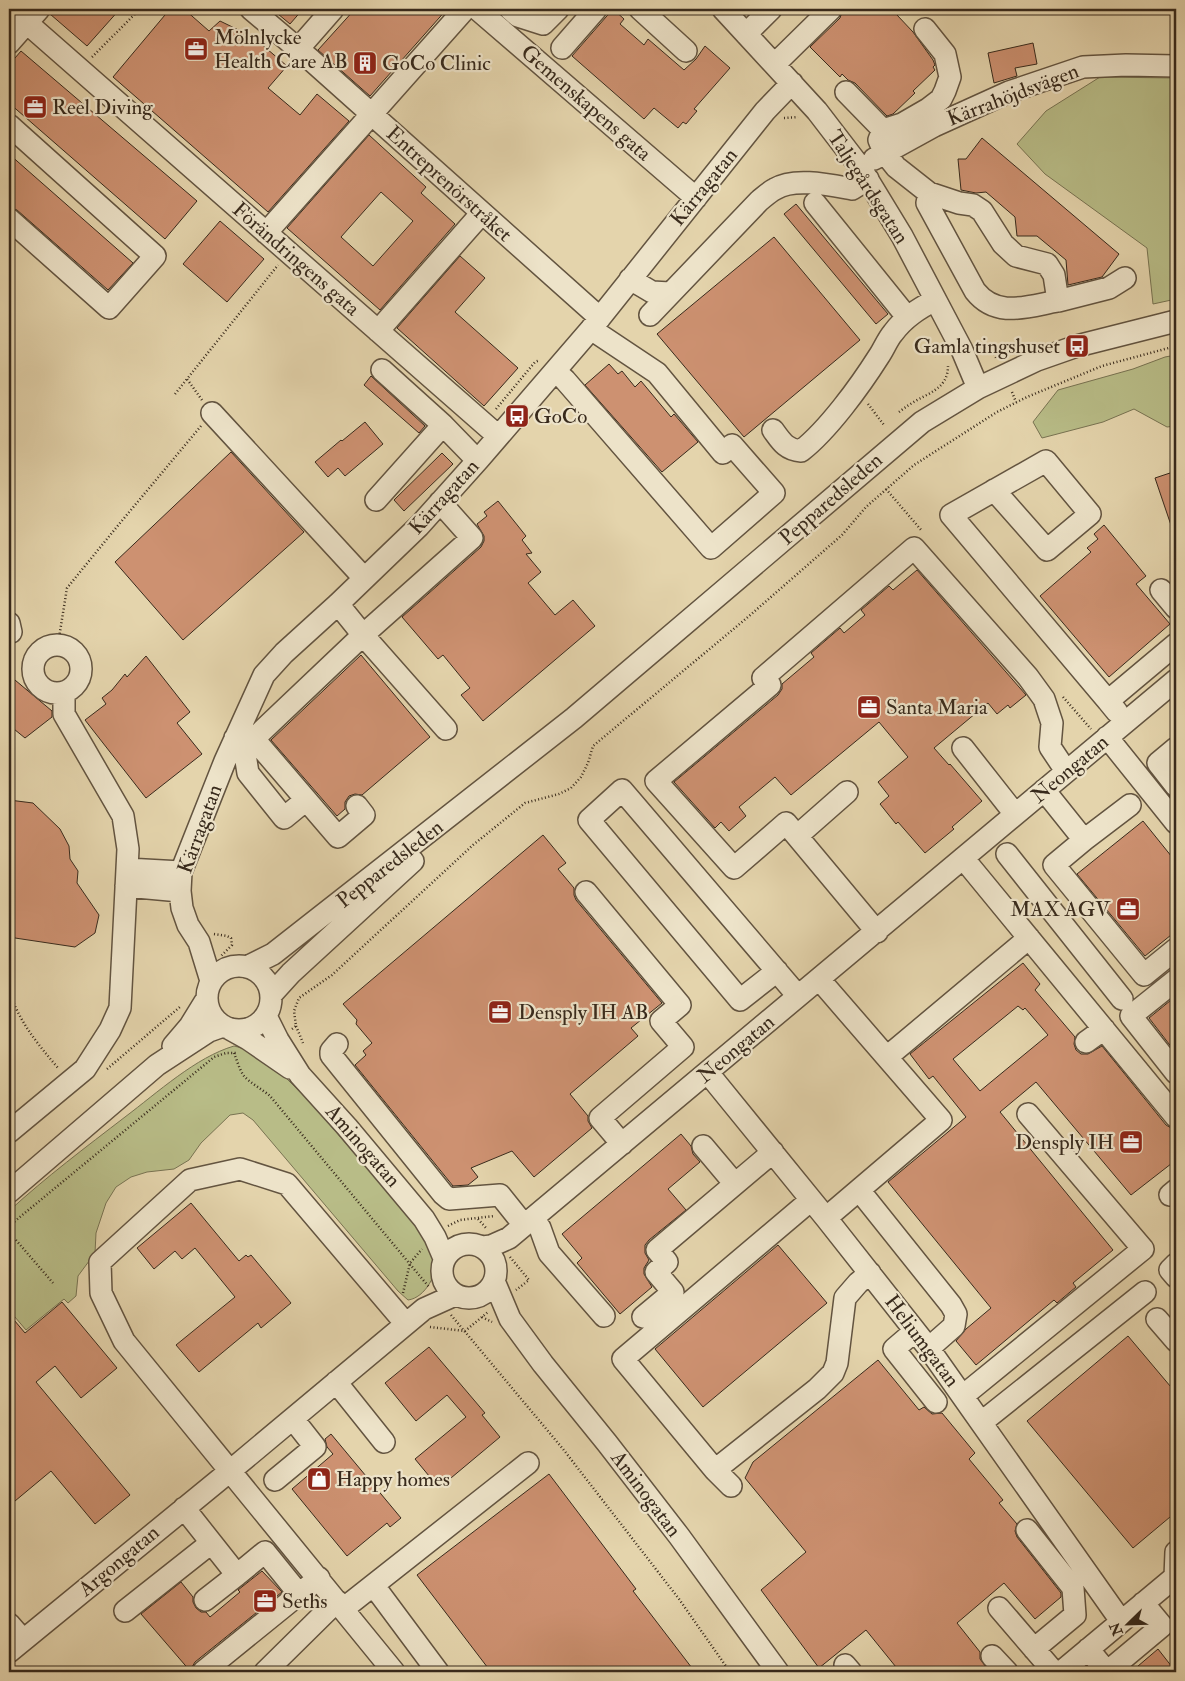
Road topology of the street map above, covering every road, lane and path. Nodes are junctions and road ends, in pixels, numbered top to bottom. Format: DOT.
graph roads {
  1 [pos="11,9"];
  2 [pos="140,9"];
  3 [pos="251,9"];
  4 [pos="333,9"];
  5 [pos="465,9"];
  6 [pos="477,9"];
  7 [pos="510,9"];
  8 [pos="558,9"];
  9 [pos="596,9"];
  10 [pos="640,9"];
  11 [pos="723,9"];
  12 [pos="831,9"];
  13 [pos="766,10"];
  14 [pos="33,16"];
  15 [pos="925,29"];
  16 [pos="746,34"];
  17 [pos="9,43"];
  18 [pos="562,48"];
  19 [pos="298,49"];
  20 [pos="686,51"];
  21 [pos="775,64"];
  22 [pos="1176,66"];
  23 [pos="80,70"];
  24 [pos="792,83"];
  25 [pos="846,92"];
  26 [pos="371,114"];
  27 [pos="9,124"];
  28 [pos="883,130"];
  29 [pos="884,152"];
  30 [pos="864,173"];
  31 [pos="929,193"];
  32 [pos="696,198"];
  33 [pos="815,203"];
  34 [pos="481,214"];
  35 [pos="9,219"];
  36 [pos="266,233"];
  37 [pos="288,252"];
  38 [pos="1125,278"];
  39 [pos="630,279"];
  40 [pos="670,293"];
  41 [pos="935,300"];
  42 [pos="1058,301"];
  43 [pos="650,315"];
  44 [pos="907,317"];
  45 [pos="1176,321"];
  46 [pos="595,324"];
  47 [pos="378,331"];
  48 [pos="1176,346"];
  49 [pos="948,363"];
  50 [pos="382,370"];
  51 [pos="555,371"];
  52 [pos="187,380"];
  53 [pos="856,388"];
  54 [pos="978,388"];
  55 [pos="175,394"];
  56 [pos="899,412"];
  57 [pos="212,413"];
  58 [pos="443,425"];
  59 [pos="884,425"];
  60 [pos="773,430"];
  61 [pos="498,436"];
  62 [pos="477,460"];
  63 [pos="994,490"];
  64 [pos="376,500"];
  65 [pos="440,502"];
  66 [pos="364,578"];
  67 [pos="1161,590"];
  68 [pos="338,604"];
  69 [pos="1176,608"];
  70 [pos="363,635"];
  71 [pos="58,644"];
  72 [pos="1176,644"];
  73 [pos="1176,680"];
  74 [pos="64,693"];
  75 [pos="1108,701"];
  76 [pos="1125,722"];
  77 [pos="446,729"];
  78 [pos="1107,737"];
  79 [pos="244,741"];
  80 [pos="963,748"];
  81 [pos="1176,748"];
  82 [pos="529,754"];
  83 [pos="1066,771"];
  84 [pos="1176,786"];
  85 [pos="1044,790"];
  86 [pos="847,792"];
  87 [pos="306,800"];
  88 [pos="1130,805"];
  89 [pos="357,806"];
  90 [pos="1015,814"];
  91 [pos="1176,823"];
  92 [pos="797,836"];
  93 [pos="1084,840"];
  94 [pos="1007,854"];
  95 [pos="963,858"];
  96 [pos="126,878"];
  97 [pos="180,882"];
  98 [pos="586,892"];
  99 [pos="1052,912"];
  100 [pos="876,932"];
  101 [pos="1027,936"];
  102 [pos="199,942"];
  103 [pos="1176,949"];
  104 [pos="241,966"];
  105 [pos="777,971"];
  106 [pos="819,979"];
  107 [pos="1176,980"];
  108 [pos="9,990"];
  109 [pos="209,991"];
  110 [pos="798,996"];
  111 [pos="272,999"];
  112 [pos="1122,999"];
  113 [pos="1100,1025"];
  114 [pos="287,1032"];
  115 [pos="235,1040"];
  116 [pos="1086,1042"];
  117 [pos="338,1044"];
  118 [pos="887,1057"];
  119 [pos="157,1065"];
  120 [pos="60,1069"];
  121 [pos="708,1073"];
  122 [pos="1176,1073"];
  123 [pos="300,1075"];
  124 [pos="1028,1114"];
  125 [pos="1176,1117"];
  126 [pos="9,1132"];
  127 [pos="622,1144"];
  128 [pos="703,1146"];
  129 [pos="773,1152"];
  130 [pos="735,1184"];
  131 [pos="859,1190"];
  132 [pos="9,1192"];
  133 [pos="811,1200"];
  134 [pos="826,1218"];
  135 [pos="424,1219"];
  136 [pos="451,1223"];
  137 [pos="520,1224"];
  138 [pos="9,1226"];
  139 [pos="9,1232"];
  140 [pos="474,1246"];
  141 [pos="410,1263"];
  142 [pos="1176,1264"];
  143 [pos="495,1273"];
  144 [pos="870,1273"];
  145 [pos="1176,1277"];
  146 [pos="53,1283"];
  147 [pos="444,1290"];
  148 [pos="1145,1292"];
  149 [pos="391,1307"];
  150 [pos="604,1316"];
  151 [pos="643,1317"];
  152 [pos="510,1319"];
  153 [pos="1157,1319"];
  154 [pos="406,1324"];
  155 [pos="915,1331"];
  156 [pos="1176,1341"];
  157 [pos="929,1348"];
  158 [pos="336,1382"];
  159 [pos="964,1396"];
  160 [pos="936,1402"];
  161 [pos="293,1419"];
  162 [pos="982,1422"];
  163 [pos="384,1442"];
  164 [pos="528,1463"];
  165 [pos="715,1470"];
  166 [pos="230,1471"];
  167 [pos="275,1480"];
  168 [pos="731,1486"];
  169 [pos="184,1508"];
  170 [pos="1027,1530"];
  171 [pos="211,1543"];
  172 [pos="1176,1552"];
  173 [pos="237,1575"];
  174 [pos="319,1578"];
  175 [pos="1175,1580"];
  176 [pos="374,1586"];
  177 [pos="299,1594"];
  178 [pos="205,1600"];
  179 [pos="1143,1603"];
  180 [pos="340,1605"];
  181 [pos="999,1608"];
  182 [pos="125,1611"];
  183 [pos="1121,1621"];
  184 [pos="9,1624"];
  185 [pos="16,1646"];
  186 [pos="1034,1649"];
  187 [pos="1088,1649"];
  188 [pos="992,1656"];
  189 [pos="203,1672"];
  190 [pos="266,1672"];
  191 [pos="394,1672"];
  192 [pos="438,1672"];
  193 [pos="730,1672"];
  194 [pos="778,1672"];
  195 [pos="1007,1672"];
  196 [pos="1054,1672"];
  197 [pos="1060,1672"];
  1 -- 14 [label="street, Förändringens gata"];
  2 -- 23 [label="path"];
  3 -- 19 [label="street, Entreprenörstråket"];
  4 -- 19 [label="street"];
  5 -- 26 [label="street"];
  6 -- 32 [label="street, Gemenskapens gata"];
  7 -- 8 [label="street"];
  9 -- 18 [label="street"];
  10 -- 20 [label="street"];
  11 -- 16 [label="street, Taljegårdsgatan"];
  12 -- 21 [label="street"];
  13 -- 16 [label="street"];
  14 -- 17 [label="street"];
  14 -- 23 [label="street, Förändringens gata"];
  15 -- 28 [label="street"];
  16 -- 21 [label="street, Taljegårdsgatan"];
  19 -- 26 [label="street, Entreprenörstråket"];
  21 -- 24 [label="street, Taljegårdsgatan"];
  22 -- 29 [label="street, Kärrahöjdsvägen"];
  23 -- 36 [label="street, Förändringens gata"];
  24 -- 30 [label="street, Taljegårdsgatan"];
  24 -- 32 [label="street, Kärragatan"];
  25 -- 28 [label="street"];
  26 -- 34 [label="street, Entreprenörstråket"];
  26 -- 36 [label="street"];
  27 -- 35 [label="street"];
  28 -- 29 [label="street"];
  29 -- 30 [label="street, Kärrahöjdsvägen"];
  29 -- 31 [label="street"];
  30 -- 40 [label="street, Kärrahöjdsvägen"];
  30 -- 41 [label="street, Taljegårdsgatan"];
  31 -- 42 [label="street"];
  31 -- 42 [label="street"];
  32 -- 39 [label="street, Kärragatan"];
  33 -- 44 [label="street"];
  34 -- 46 [label="street, Entreprenörstråket"];
  34 -- 47 [label="street"];
  36 -- 37 [label="street, Förändringens gata"];
  37 -- 47 [label="street, Förändringens gata"];
  37 -- 52 [label="path"];
  38 -- 42 [label="street"];
  39 -- 40 [label="street"];
  39 -- 46 [label="street, Kärragatan"];
  40 -- 43 [label="street, Kärrahöjdsvägen"];
  41 -- 44 [label="street"];
  41 -- 54 [label="street, Taljegårdsgatan"];
  44 -- 53 [label="street"];
  45 -- 54 [label="street, Pepparedsleden"];
  46 -- 51 [label="street, Kärragatan"];
  46 -- 51 [label="street, Entreprenörstråket"];
  47 -- 61 [label="street, Förändringens gata"];
  48 -- 114 [label="path"];
  49 -- 56 [label="path"];
  50 -- 58 [label="street"];
  51 -- 61 [label="street, Kärragatan"];
  52 -- 55 [label="path"];
  52 -- 57 [label="path"];
  53 -- 59 [label="path"];
  53 -- 60 [label="street"];
  54 -- 82 [label="street, Pepparedsleden"];
  57 -- 66 [label="street"];
  57 -- 71 [label="path"];
  58 -- 62 [label="street"];
  58 -- 64 [label="street"];
  61 -- 62 [label="street, Kärragatan"];
  62 -- 65 [label="street, Kärragatan"];
  63 -- 75 [label="street"];
  65 -- 66 [label="street, Kärragatan"];
  65 -- 70 [label="street"];
  66 -- 68 [label="street, Kärragatan"];
  67 -- 69 [label="street"];
  68 -- 70 [label="street"];
  68 -- 79 [label="street, Kärragatan"];
  70 -- 77 [label="street"];
  70 -- 79 [label="street"];
  71 -- 74 [label="street"];
  71 -- 74 [label="street"];
  72 -- 75 [label="street"];
  73 -- 76 [label="street, Neongatan"];
  74 -- 96 [label="street"];
  75 -- 76 [label="street"];
  76 -- 78 [label="street, Neongatan"];
  78 -- 83 [label="street, Neongatan"];
  78 -- 91 [label="street"];
  79 -- 87 [label="street"];
  79 -- 87 [label="street"];
  79 -- 97 [label="street, Kärragatan"];
  80 -- 90 [label="street"];
  81 -- 84 [label="street"];
  82 -- 104 [label="street, Pepparedsleden"];
  82 -- 111 [label="street, Pepparedsleden"];
  83 -- 85 [label="street, Neongatan"];
  83 -- 92 [label="street"];
  85 -- 90 [label="street, Neongatan"];
  85 -- 93 [label="street"];
  86 -- 92 [label="street"];
  87 -- 89 [label="street"];
  88 -- 93 [label="street"];
  90 -- 95 [label="street, Neongatan"];
  92 -- 100 [label="street"];
  93 -- 103 [label="street"];
  94 -- 99 [label="street"];
  95 -- 100 [label="street, Neongatan"];
  95 -- 101 [label="street"];
  96 -- 97 [label="street"];
  96 -- 126 [label="street"];
  97 -- 102 [label="street, Kärragatan"];
  98 -- 127 [label="street"];
  99 -- 101 [label="street"];
  99 -- 112 [label="street"];
  100 -- 106 [label="street, Neongatan"];
  101 -- 113 [label="street"];
  101 -- 118 [label="street"];
  102 -- 104 [label="street, Kärragatan"];
  102 -- 109 [label="street, Kärragatan"];
  104 -- 109 [label="street"];
  104 -- 111 [label="street"];
  105 -- 105 [label="street"];
  105 -- 110 [label="street"];
  106 -- 110 [label="street, Neongatan"];
  106 -- 118 [label="street"];
  107 -- 122 [label="street"];
  108 -- 120 [label="path"];
  109 -- 115 [label="street"];
  109 -- 119 [label="street"];
  110 -- 121 [label="street, Neongatan"];
  111 -- 114 [label="street"];
  111 -- 115 [label="street"];
  111 -- 123 [label="street, Aminogatan"];
  113 -- 116 [label="street"];
  113 -- 125 [label="street"];
  114 -- 123 [label="street"];
  115 -- 119 [label="street"];
  115 -- 119 [label="street"];
  115 -- 123 [label="street, Aminogatan"];
  115 -- 138 [label="path"];
  115 -- 141 [label="path"];
  117 -- 137 [label="street"];
  118 -- 131 [label="street"];
  119 -- 132 [label="street"];
  121 -- 127 [label="street, Neongatan"];
  121 -- 129 [label="street, Heliumgatan"];
  123 -- 135 [label="street, Aminogatan"];
  124 -- 159 [label="street"];
  127 -- 137 [label="street, Neongatan"];
  128 -- 130 [label="street"];
  129 -- 130 [label="street"];
  129 -- 133 [label="street, Heliumgatan"];
  130 -- 151 [label="street"];
  131 -- 134 [label="street"];
  131 -- 157 [label="street"];
  133 -- 134 [label="street, Heliumgatan"];
  133 -- 165 [label="street"];
  134 -- 144 [label="street, Heliumgatan"];
  135 -- 140 [label="street, Aminogatan"];
  135 -- 147 [label="street, Aminogatan"];
  136 -- 137 [label="path"];
  137 -- 140 [label="street, Neongatan"];
  137 -- 143 [label="street, Neongatan"];
  137 -- 150 [label="street"];
  139 -- 146 [label="path"];
  140 -- 143 [label="street"];
  140 -- 147 [label="street"];
  141 -- 147 [label="path"];
  141 -- 149 [label="path"];
  142 -- 145 [label="street"];
  143 -- 147 [label="street"];
  143 -- 152 [label="street, Aminogatan"];
  144 -- 155 [label="street, Heliumgatan"];
  144 -- 165 [label="street"];
  147 -- 152 [label="street, Aminogatan"];
  147 -- 154 [label="street, Argongatan"];
  147 -- 193 [label="path"];
  148 -- 162 [label="street"];
  149 -- 154 [label="street"];
  149 -- 166 [label="street"];
  152 -- 194 [label="street, Aminogatan"];
  153 -- 156 [label="street"];
  154 -- 158 [label="street, Argongatan"];
  155 -- 157 [label="street, Heliumgatan"];
  155 -- 160 [label="street"];
  157 -- 159 [label="street, Heliumgatan"];
  158 -- 161 [label="street, Argongatan"];
  158 -- 163 [label="street"];
  159 -- 162 [label="street, Heliumgatan"];
  161 -- 166 [label="street, Argongatan"];
  161 -- 167 [label="street"];
  162 -- 183 [label="street, Heliumgatan"];
  164 -- 176 [label="street"];
  165 -- 168 [label="street"];
  166 -- 169 [label="street, Argongatan"];
  166 -- 174 [label="street"];
  169 -- 171 [label="street"];
  169 -- 185 [label="street, Argongatan"];
  170 -- 186 [label="street"];
  171 -- 173 [label="street"];
  171 -- 182 [label="street"];
  172 -- 175 [label="street"];
  173 -- 177 [label="street"];
  173 -- 178 [label="street"];
  174 -- 177 [label="street"];
  174 -- 180 [label="street"];
  175 -- 179 [label="street"];
  176 -- 180 [label="street"];
  176 -- 192 [label="street"];
  177 -- 189 [label="street"];
  179 -- 183 [label="street"];
  179 -- 187 [label="street"];
  180 -- 190 [label="street"];
  180 -- 191 [label="street"];
  181 -- 186 [label="street"];
  183 -- 187 [label="street"];
  184 -- 185 [label="street"];
  186 -- 196 [label="street"];
  187 -- 197 [label="street"];
  188 -- 195 [label="street"];
}
